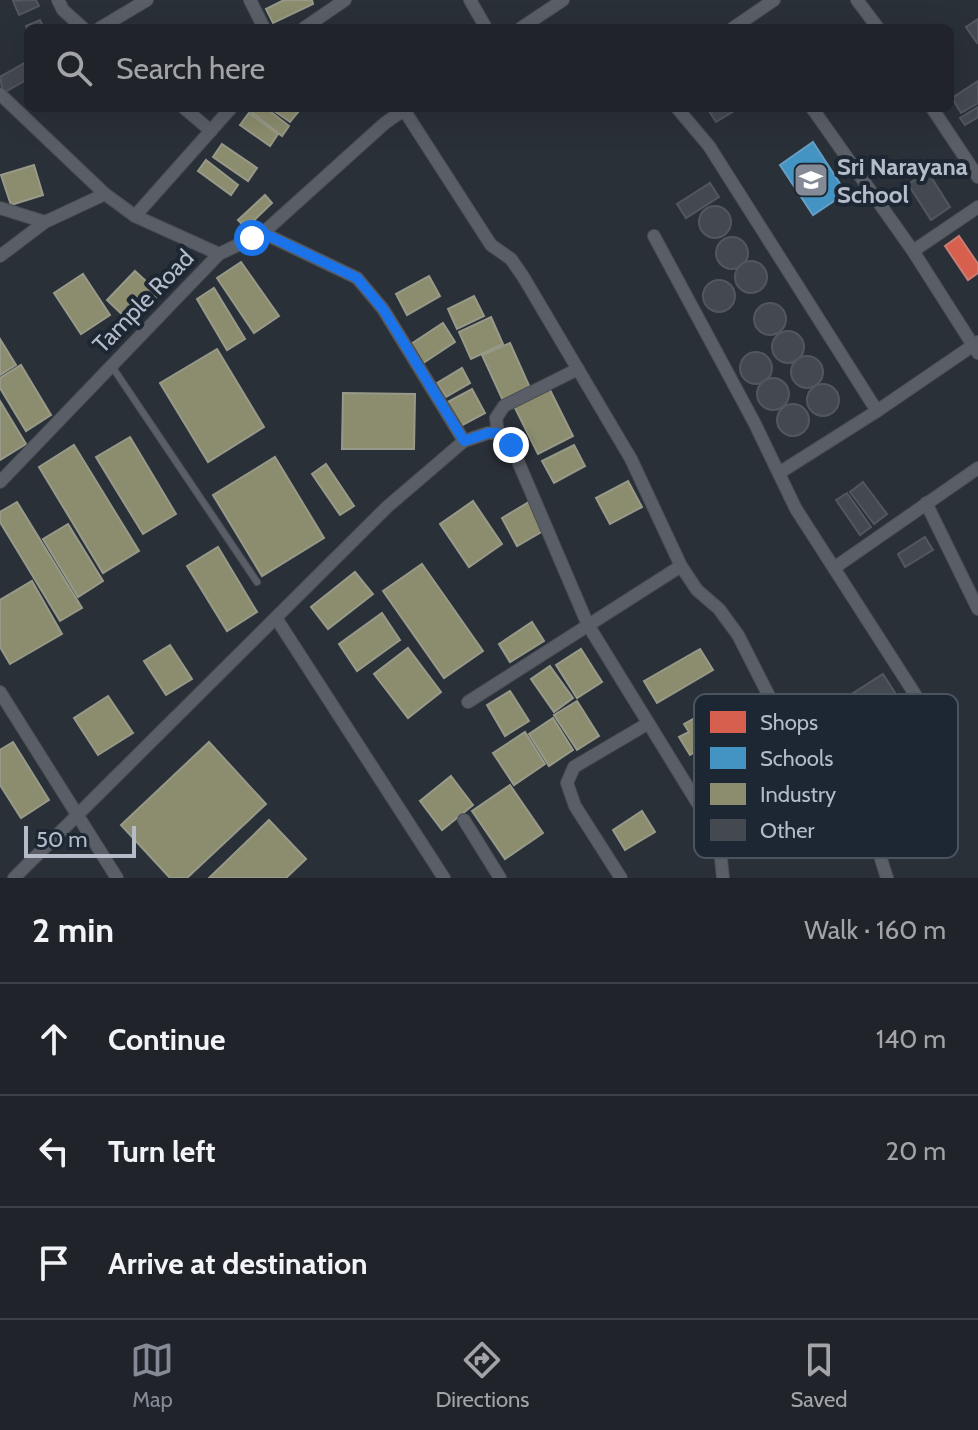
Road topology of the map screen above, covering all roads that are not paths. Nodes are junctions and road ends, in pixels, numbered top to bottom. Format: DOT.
graph roads {
  1 [pos="58,0"];
  2 [pos="147,0"];
  3 [pos="250,0"];
  4 [pos="345,0"];
  5 [pos="470,0"];
  6 [pos="563,0"];
  7 [pos="774,0"];
  8 [pos="857,0"];
  9 [pos="752,23"];
  10 [pos="79,24"];
  11 [pos="107,24"];
  12 [pos="262,24"];
  13 [pos="310,24"];
  14 [pos="484,24"];
  15 [pos="527,24"];
  16 [pos="875,24"];
  17 [pos="0,94"];
  18 [pos="189,112"];
  19 [pos="228,112"];
  20 [pos="401,112"];
  21 [pos="407,112"];
  22 [pos="680,112"];
  23 [pos="815,112"];
  24 [pos="935,112"];
  25 [pos="211,131"];
  26 [pos="978,177"];
  27 [pos="105,194"];
  28 [pos="978,207"];
  29 [pos="0,208"];
  30 [pos="135,216"];
  31 [pos="45,222"];
  32 [pos="263,233"];
  33 [pos="654,236"];
  34 [pos="913,251"];
  35 [pos="219,254"];
  36 [pos="0,256"];
  37 [pos="976,347"];
  38 [pos="111,365"];
  39 [pos="578,369"];
  40 [pos="877,411"];
  41 [pos="498,433"];
  42 [pos="464,441"];
  43 [pos="978,468"];
  44 [pos="779,473"];
  45 [pos="0,482"];
  46 [pos="926,503"];
  47 [pos="681,566"];
  48 [pos="834,568"];
  49 [pos="257,582"];
  50 [pos="978,609"];
  51 [pos="276,618"];
  52 [pos="588,625"];
  53 [pos="0,692"];
  54 [pos="768,694"];
  55 [pos="915,694"];
  56 [pos="468,702"];
  57 [pos="647,724"];
  58 [pos="694,798"];
  59 [pos="77,815"];
  60 [pos="464,820"];
  61 [pos="721,858"];
  62 [pos="881,859"];
  63 [pos="14,878"];
  64 [pos="117,878"];
  65 [pos="444,878"];
  66 [pos="500,878"];
  67 [pos="621,878"];
  68 [pos="723,878"];
  69 [pos="887,878"];
  1 -- 10 [label="street"];
  2 -- 11 [label="street"];
  3 -- 12 [label="street"];
  4 -- 13 [label="street"];
  5 -- 14 [label="street"];
  6 -- 15 [label="street"];
  7 -- 9 [label="street"];
  8 -- 16 [label="street"];
  17 -- 27 [label="street"];
  18 -- 25 [label="street"];
  19 -- 25 [label="street"];
  20 -- 32 [label="street, Tample Road"];
  21 -- 39 [label="street"];
  22 -- 40 [label="street"];
  23 -- 34 [label="street"];
  24 -- 26 [label="street"];
  25 -- 30 [label="street"];
  27 -- 30 [label="street"];
  27 -- 31 [label="street"];
  28 -- 34 [label="street"];
  29 -- 31 [label="street"];
  30 -- 35 [label="street"];
  31 -- 36 [label="street"];
  32 -- 35 [label="street, Tample Road"];
  32 -- 42 [label="street"];
  33 -- 44 [label="street"];
  34 -- 37 [label="street"];
  35 -- 38 [label="street, Tample Road"];
  37 -- 40 [label="street"];
  38 -- 45 [label="street, Tample Road"];
  38 -- 49 [label="lane"];
  39 -- 41 [label="street"];
  39 -- 47 [label="street"];
  40 -- 44 [label="street"];
  41 -- 42 [label="street"];
  41 -- 52 [label="street"];
  42 -- 51 [label="street"];
  43 -- 46 [label="street"];
  44 -- 48 [label="street"];
  46 -- 48 [label="street"];
  46 -- 50 [label="street"];
  47 -- 52 [label="street"];
  47 -- 54 [label="street"];
  48 -- 55 [label="street"];
  51 -- 59 [label="street"];
  51 -- 65 [label="street"];
  52 -- 56 [label="street"];
  52 -- 57 [label="street"];
  53 -- 59 [label="street"];
  57 -- 58 [label="street"];
  57 -- 67 [label="street"];
  59 -- 63 [label="street"];
  59 -- 64 [label="street"];
  60 -- 66 [label="street"];
  61 -- 68 [label="street"];
  62 -- 69 [label="street"];
}
